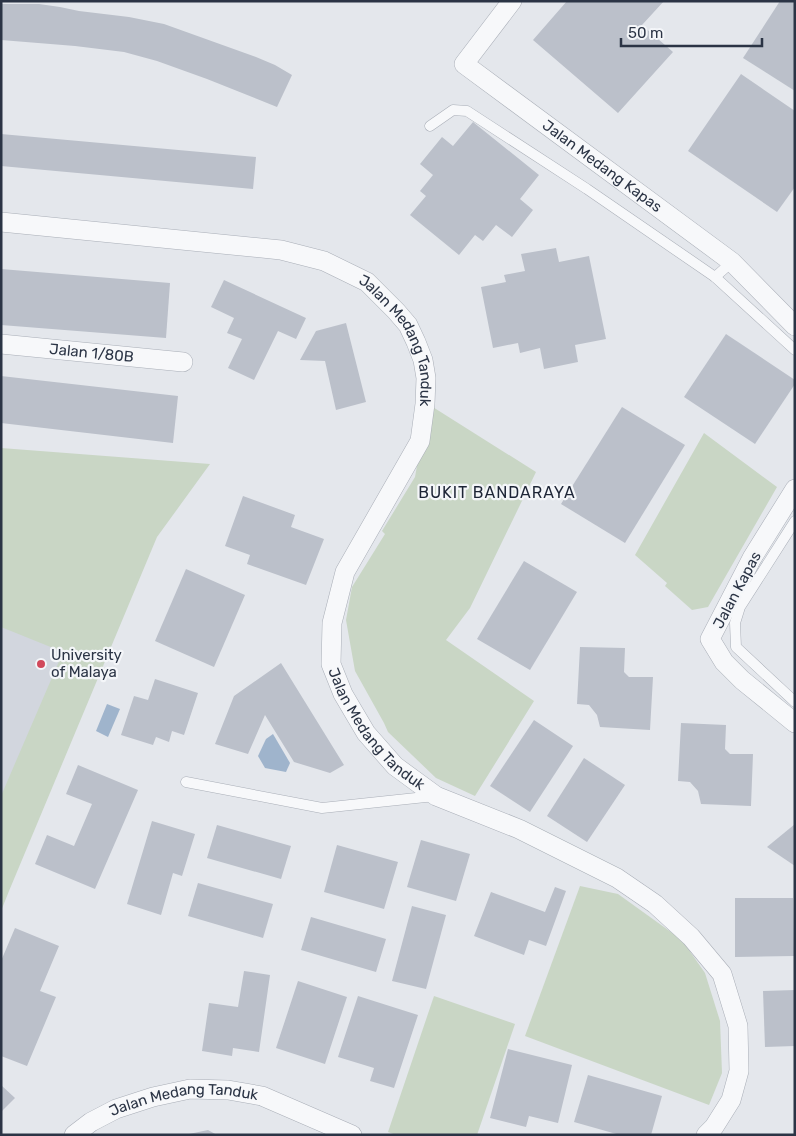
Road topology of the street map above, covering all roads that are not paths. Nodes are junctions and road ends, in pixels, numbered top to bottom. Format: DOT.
graph roads {
  1 [pos="512,1"];
  2 [pos="430,126"];
  3 [pos="1,222"];
  4 [pos="732,262"];
  5 [pos="715,277"];
  6 [pos="795,326"];
  7 [pos="1,344"];
  8 [pos="795,350"];
  9 [pos="183,362"];
  10 [pos="795,489"];
  11 [pos="795,521"];
  12 [pos="795,702"];
  13 [pos="795,723"];
  14 [pos="186,782"];
  15 [pos="436,796"];
  16 [pos="74,1135"];
  17 [pos="352,1135"];
  18 [pos="706,1135"];
  1 -- 4 [label="street, Jalan Medang Kapas"];
  2 -- 5 [label="lane"];
  3 -- 15 [label="street, Jalan Medang Tanduk"];
  4 -- 5 [label="lane"];
  4 -- 6 [label="street, Jalan Medang Kapas"];
  5 -- 8 [label="lane"];
  7 -- 9 [label="street, Jalan 1/80B"];
  10 -- 13 [label="street, Jalan Kapas"];
  11 -- 12 [label="lane"];
  14 -- 15 [label="lane"];
  15 -- 18 [label="street, Jalan Medang Tanduk"];
  16 -- 17 [label="street, Jalan Medang Tanduk"];
}
